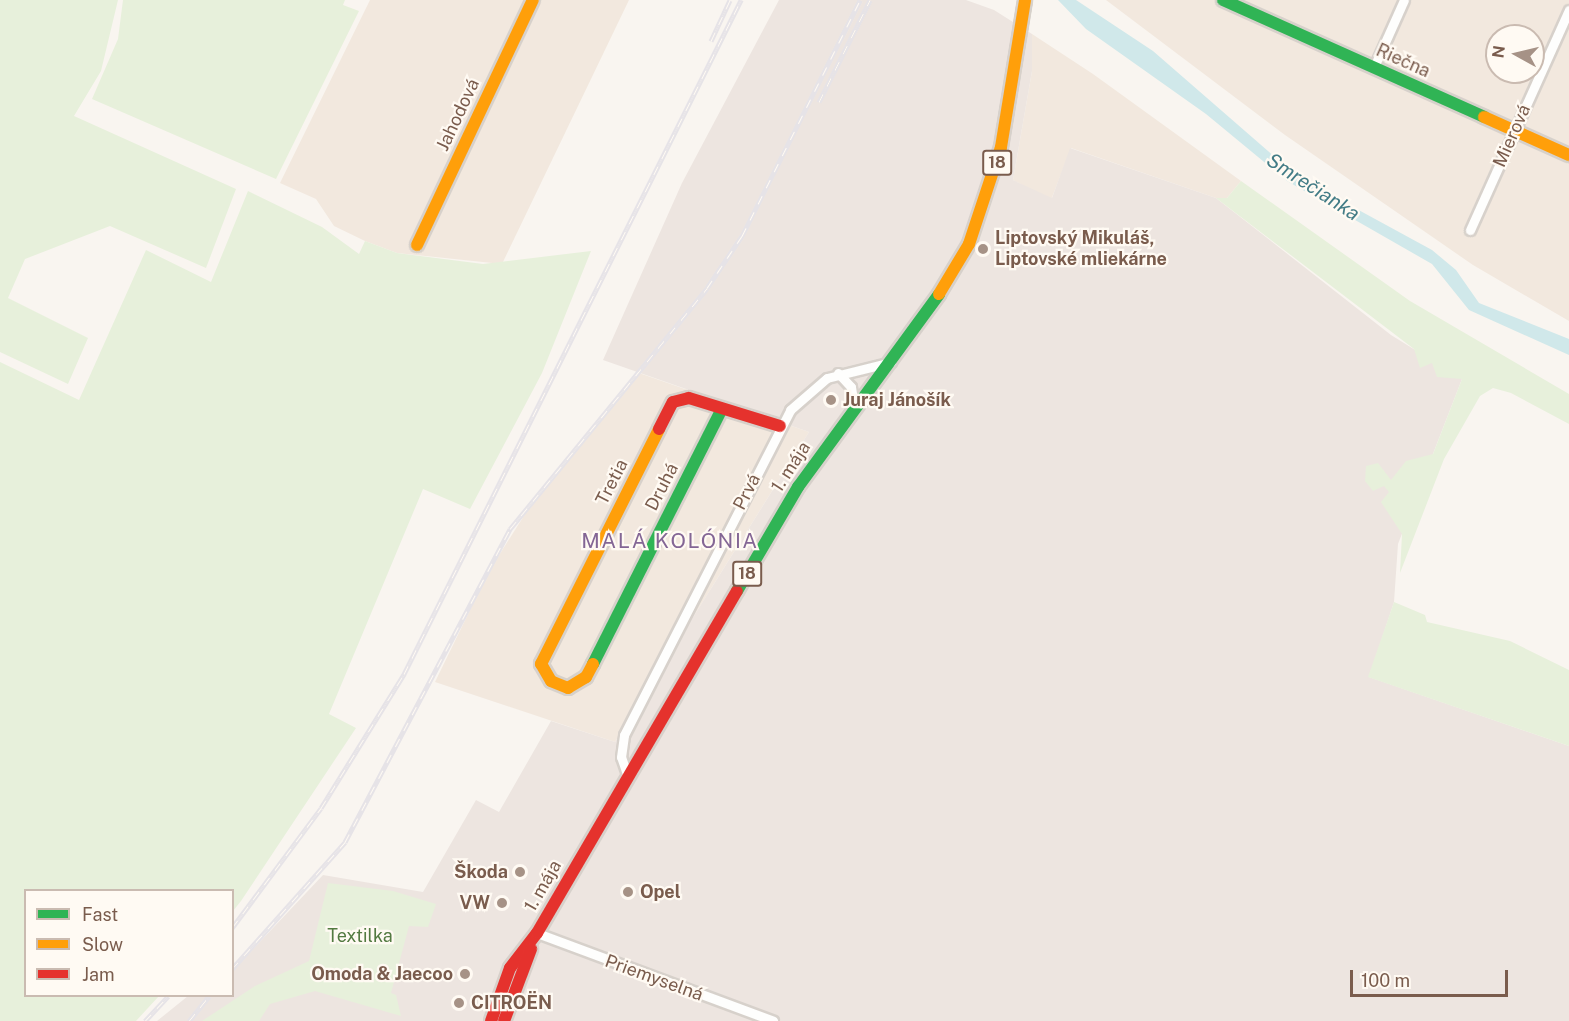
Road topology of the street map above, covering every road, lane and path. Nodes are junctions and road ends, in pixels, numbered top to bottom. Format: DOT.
graph roads {
  1 [pos="533,0"];
  2 [pos="1223,0"];
  3 [pos="1404,0"];
  4 [pos="1024,4"];
  5 [pos="1569,10"];
  6 [pos="1374,67"];
  7 [pos="1515,130"];
  8 [pos="1569,155"];
  9 [pos="1470,230"];
  10 [pos="417,245"];
  11 [pos="891,362"];
  12 [pos="838,373"];
  13 [pos="854,406"];
  14 [pos="722,409"];
  15 [pos="780,426"];
  16 [pos="586,677"];
  17 [pos="628,777"];
  18 [pos="537,933"];
  19 [pos="491,1021"];
  20 [pos="504,1021"];
  21 [pos="773,1021"];
  1 -- 10 [label="street, Jahodová"];
  2 -- 6 [label="street, Riečna"];
  3 -- 6 [label="street"];
  4 -- 11 [label="street, 1. mája / 18"];
  5 -- 7 [label="street, Mierová"];
  6 -- 7 [label="street, Riečna"];
  7 -- 8 [label="street, Riečna"];
  7 -- 9 [label="street, Mierová"];
  11 -- 12 [label="street, Prvá"];
  11 -- 13 [label="street, 1. mája / 18"];
  12 -- 13 [label="street"];
  12 -- 15 [label="street, Prvá"];
  13 -- 17 [label="street, 1. mája / 18"];
  14 -- 15 [label="street"];
  14 -- 16 [label="street, Druhá"];
  14 -- 16 [label="street, Tretia"];
  15 -- 17 [label="street, Prvá"];
  17 -- 18 [label="street, 1. mája / 18"];
  18 -- 19 [label="street, 1. mája / 18"];
  18 -- 20 [label="street, 1. mája / 18"];
  18 -- 21 [label="street, Priemyselná"];
}
